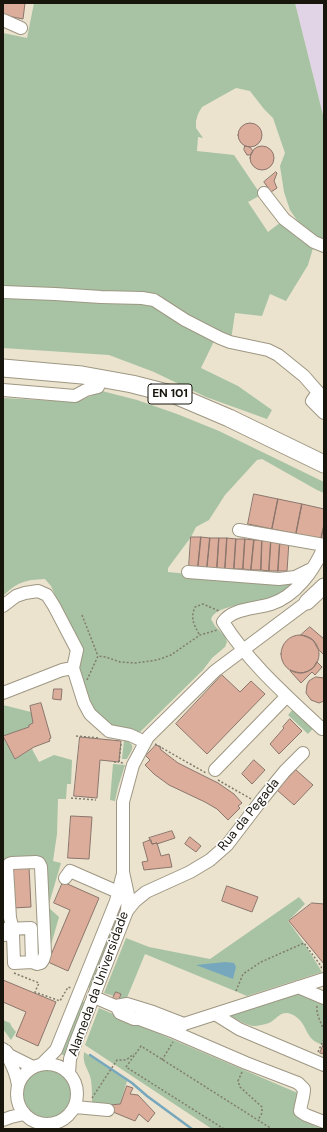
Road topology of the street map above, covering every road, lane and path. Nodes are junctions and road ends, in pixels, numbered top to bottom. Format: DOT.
graph roads {
  1 [pos="3,20"];
  2 [pos="21,28"];
  3 [pos="264,193"];
  4 [pos="324,246"];
  5 [pos="3,292"];
  6 [pos="3,368"];
  7 [pos="3,378"];
  8 [pos="98,387"];
  9 [pos="3,390"];
  10 [pos="321,396"];
  11 [pos="324,413"];
  12 [pos="324,464"];
  13 [pos="324,474"];
  14 [pos="239,530"];
  15 [pos="324,546"];
  16 [pos="312,568"];
  17 [pos="188,572"];
  18 [pos="324,586"];
  19 [pos="324,591"];
  20 [pos="307,602"];
  21 [pos="3,606"];
  22 [pos="82,615"];
  23 [pos="227,622"];
  24 [pos="200,635"];
  25 [pos="243,650"];
  26 [pos="98,656"];
  27 [pos="73,668"];
  28 [pos="80,692"];
  29 [pos="3,693"];
  30 [pos="287,696"];
  31 [pos="323,728"];
  32 [pos="76,736"];
  33 [pos="106,738"];
  34 [pos="121,739"];
  35 [pos="146,741"];
  36 [pos="303,753"];
  37 [pos="114,762"];
  38 [pos="119,762"];
  39 [pos="134,765"];
  40 [pos="211,773"];
  41 [pos="71,798"];
  42 [pos="96,800"];
  43 [pos="259,803"];
  44 [pos="65,878"];
  45 [pos="125,886"];
  46 [pos="146,892"];
  47 [pos="114,906"];
  48 [pos="127,911"];
  49 [pos="8,932"];
  50 [pos="32,962"];
  51 [pos="10,972"];
  52 [pos="324,979"];
  53 [pos="298,987"];
  54 [pos="236,991"];
  55 [pos="80,992"];
  56 [pos="94,997"];
  57 [pos="322,998"];
  58 [pos="116,1006"];
  59 [pos="215,1014"];
  60 [pos="153,1018"];
  61 [pos="184,1024"];
  62 [pos="324,1030"];
  63 [pos="174,1036"];
  64 [pos="262,1038"];
  65 [pos="324,1039"];
  66 [pos="3,1048"];
  67 [pos="136,1052"];
  68 [pos="317,1054"];
  69 [pos="162,1060"];
  70 [pos="246,1063"];
  71 [pos="324,1065"];
  72 [pos="37,1066"];
  73 [pos="69,1073"];
  74 [pos="18,1085"];
  75 [pos="80,1107"];
  76 [pos="108,1110"];
  77 [pos="24,1114"];
  78 [pos="3,1120"];
  79 [pos="258,1120"];
  80 [pos="324,1122"];
  81 [pos="224,1129"];
  82 [pos="272,1129"];
  1 -- 2 [label="street"];
  3 -- 4 [label="street"];
  5 -- 10 [label="street"];
  6 -- 12 [label="highway, EN 101"];
  7 -- 8 [label="highway, EN 101"];
  8 -- 9 [label="street"];
  8 -- 13 [label="highway, EN 101"];
  10 -- 11 [label="street"];
  14 -- 15 [label="street"];
  15 -- 16 [label="street"];
  16 -- 17 [label="street"];
  16 -- 23 [label="street"];
  18 -- 20 [label="main road"];
  19 -- 20 [label="main road"];
  20 -- 25 [label="street"];
  21 -- 27 [label="street"];
  22 -- 26 [label="path"];
  23 -- 24 [label="path"];
  23 -- 24 [label="path"];
  23 -- 25 [label="street"];
  24 -- 26 [label="path"];
  25 -- 30 [label="street"];
  25 -- 35 [label="street"];
  26 -- 28 [label="path"];
  27 -- 28 [label="street"];
  27 -- 29 [label="street"];
  28 -- 35 [label="street"];
  30 -- 31 [label="street"];
  30 -- 40 [label="street"];
  32 -- 33 [label="path"];
  34 -- 38 [label="path"];
  35 -- 39 [label="street"];
  35 -- 40 [label="path"];
  36 -- 43 [label="street, Rua da Pegada"];
  37 -- 38 [label="path"];
  38 -- 39 [label="path"];
  39 -- 45 [label="street"];
  40 -- 43 [label="path"];
  41 -- 42 [label="path"];
  43 -- 46 [label="street, Rua da Pegada"];
  44 -- 45 [label="street"];
  45 -- 46 [label="street"];
  45 -- 47 [label="street, Alameda da Universidade"];
  45 -- 48 [label="street, Alameda da Universidade"];
  46 -- 48 [label="street"];
  47 -- 48 [label="street"];
  47 -- 55 [label="street, Alameda da Universidade"];
  48 -- 56 [label="street, Alameda da Universidade"];
  49 -- 50 [label="street"];
  49 -- 50 [label="street"];
  49 -- 50 [label="street"];
  51 -- 55 [label="path"];
  52 -- 53 [label="street"];
  52 -- 54 [label="path"];
  53 -- 57 [label="street"];
  53 -- 59 [label="street"];
  55 -- 72 [label="street, Alameda da Universidade"];
  56 -- 58 [label="street"];
  56 -- 73 [label="street, Alameda da Universidade"];
  57 -- 62 [label="path"];
  58 -- 60 [label="street"];
  58 -- 60 [label="street"];
  59 -- 61 [label="street"];
  59 -- 64 [label="street"];
  60 -- 61 [label="street"];
  60 -- 63 [label="street"];
  61 -- 63 [label="street"];
  63 -- 69 [label="path"];
  63 -- 70 [label="street"];
  64 -- 68 [label="street"];
  64 -- 71 [label="street"];
  65 -- 68 [label="path"];
  66 -- 72 [label="street"];
  66 -- 74 [label="street"];
  67 -- 69 [label="path"];
  67 -- 75 [label="path"];
  67 -- 81 [label="path"];
  69 -- 79 [label="path"];
  70 -- 79 [label="path"];
  70 -- 80 [label="street"];
  72 -- 73 [label="street"];
  72 -- 74 [label="street"];
  73 -- 75 [label="street"];
  74 -- 77 [label="street"];
  75 -- 76 [label="street"];
  75 -- 77 [label="street"];
  77 -- 78 [label="street"];
  79 -- 82 [label="path"];
}
